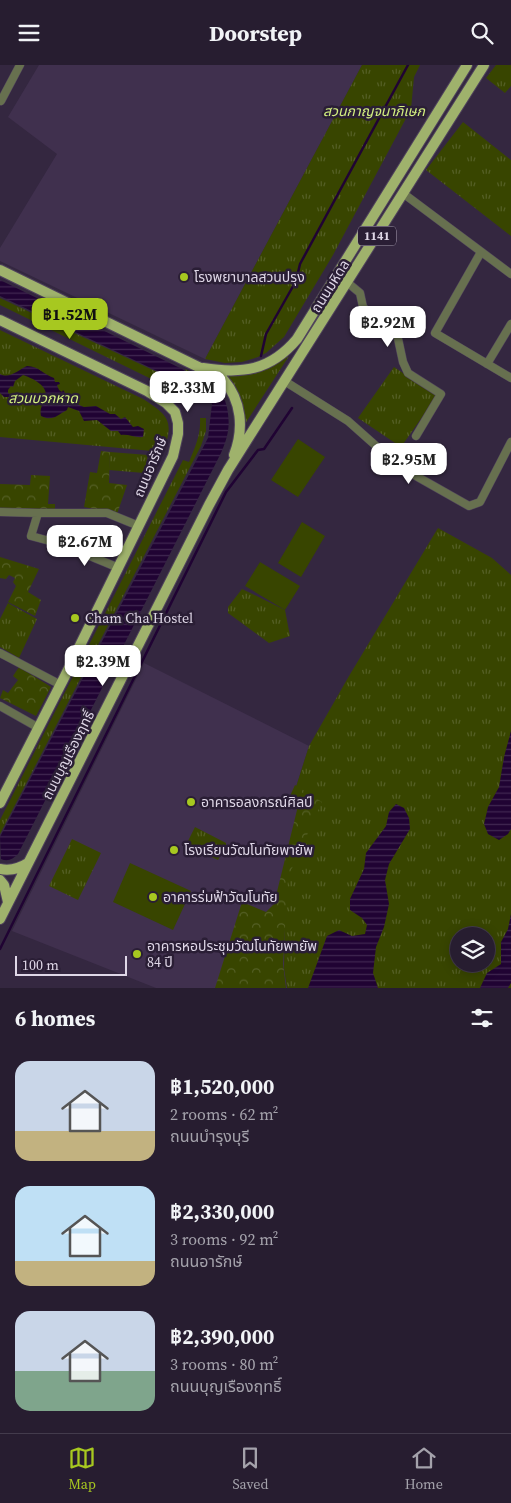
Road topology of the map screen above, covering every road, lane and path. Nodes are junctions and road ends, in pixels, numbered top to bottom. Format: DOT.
graph roads {
  1 [pos="20,65"];
  2 [pos="467,65"];
  3 [pos="484,65"];
  4 [pos="459,77"];
  5 [pos="472,85"];
  6 [pos="1,101"];
  7 [pos="404,194"];
  8 [pos="481,252"];
  9 [pos="0,270"];
  10 [pos="511,274"];
  11 [pos="348,283"];
  12 [pos="0,320"];
  13 [pos="511,324"];
  14 [pos="487,364"];
  15 [pos="203,368"];
  16 [pos="511,378"];
  17 [pos="286,382"];
  18 [pos="416,436"];
  19 [pos="511,442"];
  20 [pos="228,470"];
  21 [pos="0,512"];
  22 [pos="38,513"];
  23 [pos="140,526"];
  24 [pos="119,568"];
  25 [pos="0,653"];
  26 [pos="61,685"];
  27 [pos="0,706"];
  28 [pos="39,728"];
  29 [pos="0,803"];
  30 [pos="28,863"];
  31 [pos="0,869"];
  32 [pos="0,880"];
  33 [pos="8,902"];
  34 [pos="0,919"];
  1 -- 6 [label="street"];
  2 -- 4 [label="main road, ถนนมหิดล / 1141"];
  3 -- 5 [label="main road, ถนนมหิดล / 1141"];
  4 -- 5 [label="main road"];
  4 -- 15 [label="main road, ถนนมหิดล / 1141"];
  5 -- 7 [label="main road, ถนนมหิดล / 1141"];
  7 -- 8 [label="street"];
  7 -- 11 [label="main road, ถนนมหิดล / 1141"];
  8 -- 10 [label="street"];
  8 -- 14 [label="street"];
  9 -- 15 [label="main road"];
  11 -- 17 [label="main road, ถนนมหิดล / 1141"];
  11 -- 18 [label="street"];
  12 -- 23 [label="main road, ถนนอารักษ์"];
  13 -- 14 [label="street"];
  14 -- 16 [label="street"];
  15 -- 20 [label="main road"];
  17 -- 19 [label="street"];
  17 -- 20 [label="main road, ถนนมหิดล"];
  20 -- 30 [label="main road, ถนนบุญเรืองฤทธิ์"];
  21 -- 22 [label="street"];
  22 -- 23 [label="street"];
  22 -- 24 [label="street"];
  23 -- 24 [label="main road, ถนนอารักษ์"];
  24 -- 26 [label="main road, ถนนอารักษ์"];
  25 -- 26 [label="street"];
  26 -- 28 [label="main road, ถนนอารักษ์"];
  27 -- 28 [label="street"];
  28 -- 29 [label="main road, ถนนอารักษ์"];
  30 -- 31 [label="main road"];
  30 -- 33 [label="main road, ถนนบุญเรืองฤทธิ์"];
  32 -- 33 [label="main road"];
  33 -- 34 [label="main road, ถนนบุญเรืองฤทธิ์"];
}
